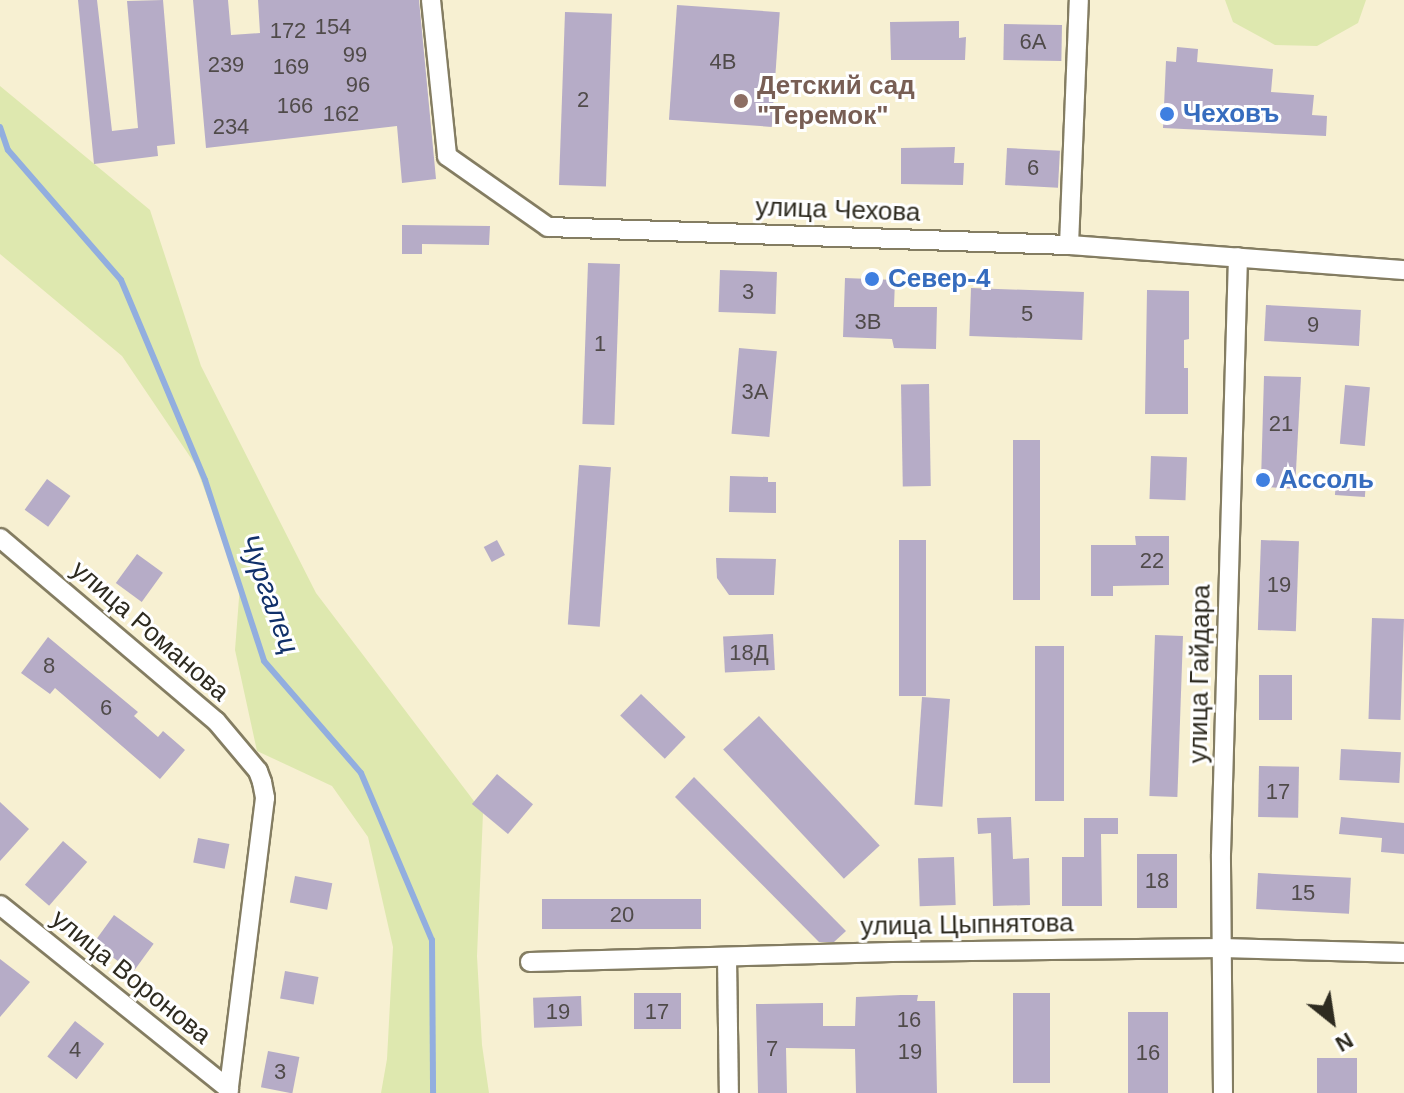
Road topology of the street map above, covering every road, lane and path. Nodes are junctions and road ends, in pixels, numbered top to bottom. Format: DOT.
graph roads {
  1 [pos="431,0"];
  2 [pos="1079,0"];
  3 [pos="1069,245"];
  4 [pos="1238,257"];
  5 [pos="1404,270"];
  6 [pos="0,538"];
  7 [pos="0,905"];
  8 [pos="1222,948"];
  9 [pos="1404,953"];
  10 [pos="727,957"];
  11 [pos="530,962"];
  12 [pos="229,1091"];
  13 [pos="729,1093"];
  14 [pos="1223,1093"];
  1 -- 3 [label="street, улица Чехова"];
  2 -- 3 [label="street"];
  3 -- 4 [label="street, улица Чехова"];
  4 -- 5 [label="street, улица Чехова"];
  4 -- 8 [label="street, улица Гайдара"];
  6 -- 12 [label="street, улица Романова"];
  7 -- 12 [label="street, улица Воронова"];
  8 -- 9 [label="street, улица Цыпнятова"];
  8 -- 10 [label="street, улица Цыпнятова"];
  8 -- 14 [label="street, улица Гайдара"];
  10 -- 11 [label="street, улица Цыпнятова"];
  10 -- 13 [label="street"];
}
